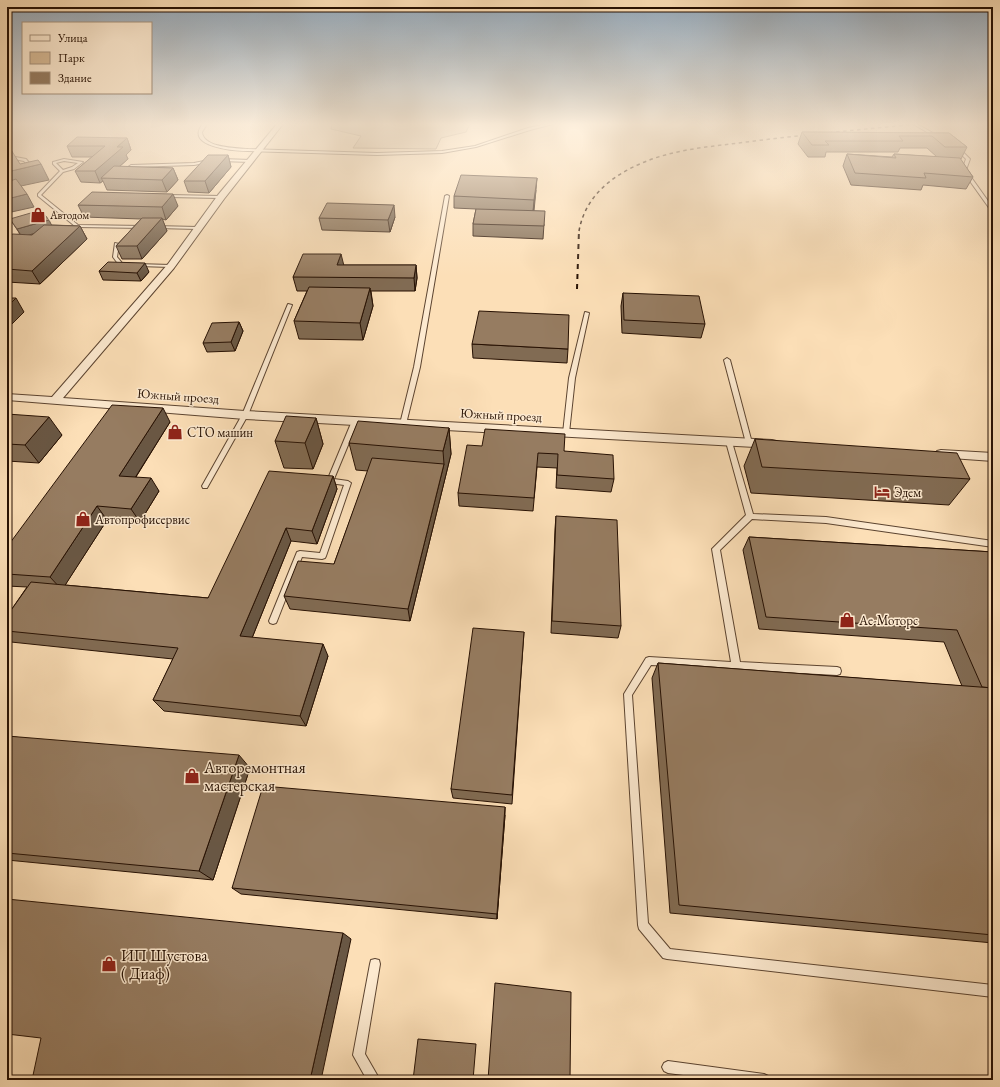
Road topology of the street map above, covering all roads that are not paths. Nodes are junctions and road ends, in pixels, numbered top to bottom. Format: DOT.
graph roads {
  1 [pos="58,175"];
  2 [pos="240,175"];
  3 [pos="967,175"];
  4 [pos="169,196"];
  5 [pos="447,196"];
  6 [pos="221,197"];
  7 [pos="993,211"];
  8 [pos="77,226"];
  9 [pos="198,228"];
  10 [pos="70,229"];
  11 [pos="117,244"];
  12 [pos="171,266"];
  13 [pos="290,305"];
  14 [pos="587,313"];
  15 [pos="728,360"];
  16 [pos="7,397"];
  17 [pos="55,400"];
  18 [pos="245,415"];
  19 [pos="355,421"];
  20 [pos="403,424"];
  21 [pos="566,433"];
  22 [pos="729,442"];
  23 [pos="749,443"];
  24 [pos="780,445"];
  25 [pos="930,453"];
  26 [pos="993,457"];
  27 [pos="205,486"];
  28 [pos="750,516"];
  29 [pos="993,544"];
  30 [pos="273,621"];
  31 [pos="736,665"];
  32 [pos="837,671"];
  33 [pos="375,964"];
  34 [pos="993,991"];
  35 [pos="668,1067"];
  36 [pos="374,1080"];
  37 [pos="764,1080"];
  1 -- 8 [label="lane"];
  2 -- 6 [label="street"];
  3 -- 7 [label="lane"];
  4 -- 6 [label="lane"];
  5 -- 20 [label="lane"];
  6 -- 9 [label="street"];
  8 -- 9 [label="lane"];
  8 -- 10 [label="lane"];
  9 -- 12 [label="street"];
  11 -- 12 [label="lane"];
  12 -- 17 [label="street"];
  13 -- 18 [label="lane"];
  14 -- 21 [label="lane"];
  15 -- 23 [label="lane"];
  16 -- 17 [label="street, Южный проезд"];
  17 -- 18 [label="street, Южный проезд"];
  18 -- 19 [label="street, Южный проезд"];
  18 -- 27 [label="lane"];
  19 -- 20 [label="street, Южный проезд"];
  19 -- 30 [label="lane"];
  20 -- 21 [label="street, Южный проезд"];
  21 -- 22 [label="street, Южный проезд"];
  22 -- 23 [label="street, Южный проезд"];
  22 -- 28 [label="lane"];
  23 -- 24 [label="street, Южный проезд"];
  25 -- 26 [label="street"];
  28 -- 29 [label="lane"];
  28 -- 31 [label="lane"];
  31 -- 32 [label="lane"];
  31 -- 34 [label="lane"];
  33 -- 36 [label="lane"];
  35 -- 37 [label="lane"];
}
